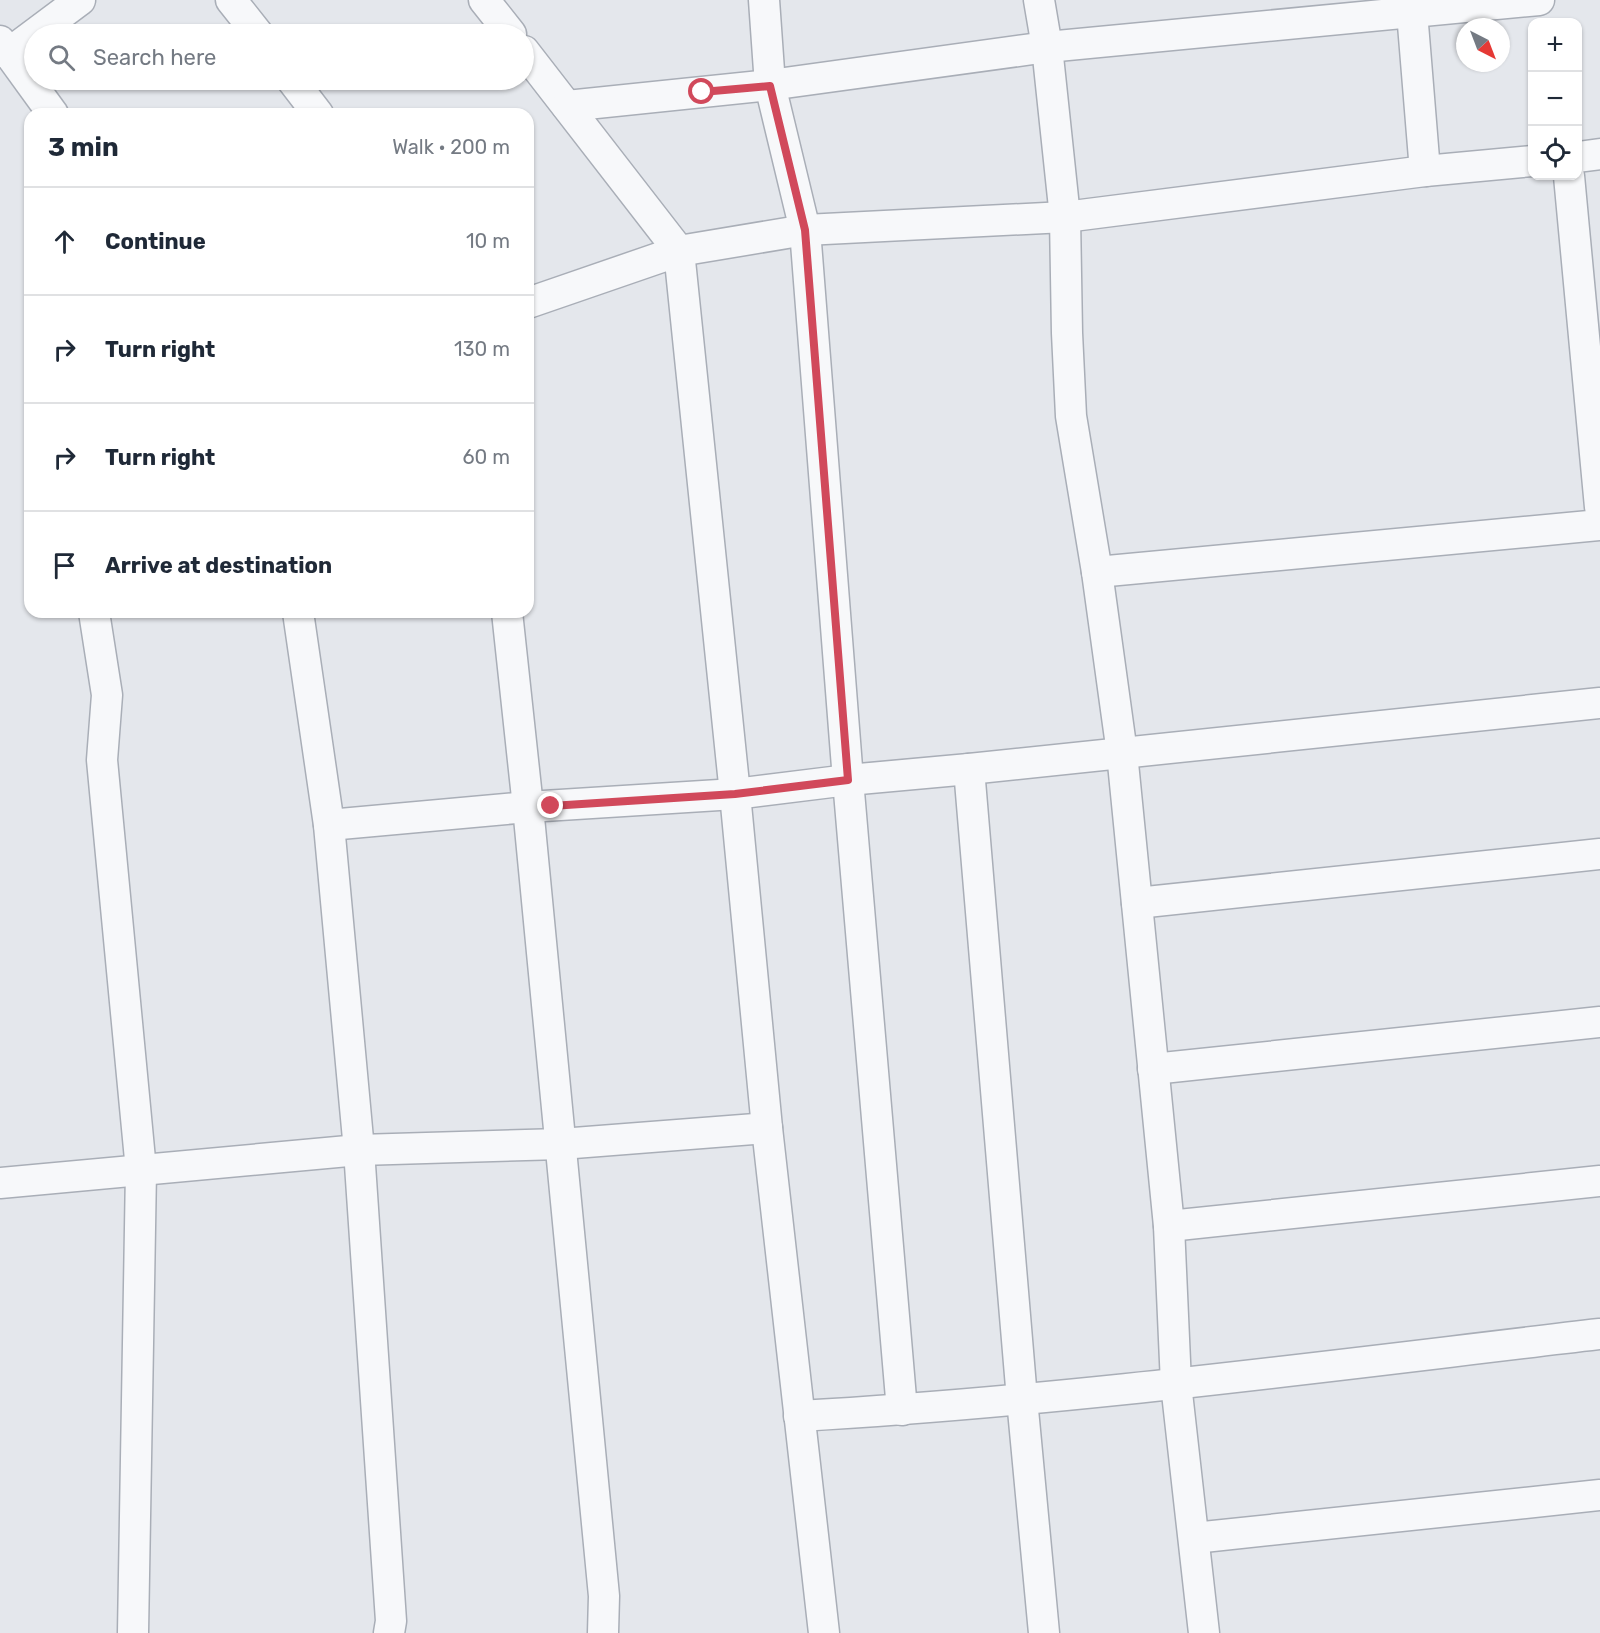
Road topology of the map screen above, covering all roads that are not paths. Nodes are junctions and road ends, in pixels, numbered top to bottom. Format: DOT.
graph roads {
  1 [pos="80,0"];
  2 [pos="231,0"];
  3 [pos="764,0"];
  4 [pos="1039,0"];
  5 [pos="1541,0"];
  6 [pos="491,1"];
  7 [pos="1411,6"];
  8 [pos="1545,18"];
  9 [pos="41,24"];
  10 [pos="250,24"];
  11 [pos="505,24"];
  12 [pos="24,35"];
  13 [pos="4,47"];
  14 [pos="1047,47"];
  15 [pos="534,64"];
  16 [pos="24,74"];
  17 [pos="770,86"];
  18 [pos="35,90"];
  19 [pos="300,90"];
  20 [pos="567,106"];
  21 [pos="49,108"];
  22 [pos="313,108"];
  23 [pos="1600,154"];
  24 [pos="1582,156"];
  25 [pos="1528,161"];
  26 [pos="1425,171"];
  27 [pos="1569,180"];
  28 [pos="1065,218"];
  29 [pos="805,230"];
  30 [pos="679,251"];
  31 [pos="534,301"];
  32 [pos="1600,507"];
  33 [pos="1600,525"];
  34 [pos="1097,572"];
  35 [pos="95,618"];
  36 [pos="299,618"];
  37 [pos="508,618"];
  38 [pos="1600,703"];
  39 [pos="1122,753"];
  40 [pos="969,769"];
  41 [pos="848,780"];
  42 [pos="735,794"];
  43 [pos="528,807"];
  44 [pos="329,825"];
  45 [pos="1600,854"];
  46 [pos="1137,903"];
  47 [pos="1600,1022"];
  48 [pos="1153,1069"];
  49 [pos="767,1128"];
  50 [pos="561,1144"];
  51 [pos="359,1150"];
  52 [pos="141,1170"];
  53 [pos="1600,1181"];
  54 [pos="0,1183"];
  55 [pos="1169,1226"];
  56 [pos="1600,1334"];
  57 [pos="1176,1384"];
  58 [pos="1022,1399"];
  59 [pos="902,1410"];
  60 [pos="800,1416"];
  61 [pos="1600,1495"];
  62 [pos="1194,1538"];
  63 [pos="133,1633"];
  64 [pos="389,1633"];
  65 [pos="603,1633"];
  66 [pos="824,1633"];
  67 [pos="1044,1633"];
  68 [pos="1204,1633"];
  1 -- 9 [label="street"];
  2 -- 10 [label="street"];
  3 -- 17 [label="street"];
  4 -- 14 [label="street"];
  5 -- 7 [label="street"];
  5 -- 8 [label="street"];
  6 -- 11 [label="street"];
  7 -- 14 [label="street"];
  7 -- 26 [label="street"];
  12 -- 13 [label="street"];
  13 -- 16 [label="street"];
  14 -- 17 [label="street"];
  14 -- 28 [label="street"];
  15 -- 20 [label="street"];
  17 -- 20 [label="street"];
  17 -- 29 [label="street"];
  18 -- 21 [label="street"];
  19 -- 22 [label="street"];
  20 -- 30 [label="street"];
  23 -- 24 [label="street"];
  25 -- 26 [label="street"];
  26 -- 28 [label="street"];
  27 -- 32 [label="street"];
  28 -- 29 [label="street"];
  28 -- 34 [label="street"];
  29 -- 30 [label="street"];
  29 -- 41 [label="street"];
  30 -- 31 [label="street"];
  30 -- 42 [label="street"];
  33 -- 34 [label="street"];
  34 -- 39 [label="street"];
  35 -- 52 [label="street"];
  36 -- 44 [label="street"];
  37 -- 43 [label="street"];
  38 -- 39 [label="street"];
  39 -- 40 [label="street"];
  39 -- 46 [label="street"];
  40 -- 41 [label="street"];
  40 -- 58 [label="street"];
  41 -- 42 [label="street"];
  41 -- 59 [label="street"];
  42 -- 43 [label="street"];
  42 -- 49 [label="street"];
  43 -- 44 [label="street"];
  43 -- 50 [label="street"];
  44 -- 51 [label="street"];
  45 -- 46 [label="street"];
  46 -- 48 [label="street"];
  47 -- 48 [label="street"];
  48 -- 55 [label="street"];
  49 -- 50 [label="street"];
  49 -- 60 [label="street"];
  50 -- 51 [label="street"];
  50 -- 65 [label="street"];
  51 -- 52 [label="street"];
  51 -- 64 [label="street"];
  52 -- 54 [label="street"];
  52 -- 63 [label="street"];
  53 -- 55 [label="street"];
  55 -- 57 [label="street"];
  56 -- 57 [label="street"];
  57 -- 58 [label="street"];
  57 -- 62 [label="street"];
  58 -- 59 [label="street"];
  58 -- 67 [label="street"];
  59 -- 60 [label="street"];
  60 -- 66 [label="street"];
  61 -- 62 [label="street"];
  62 -- 68 [label="street"];
}
